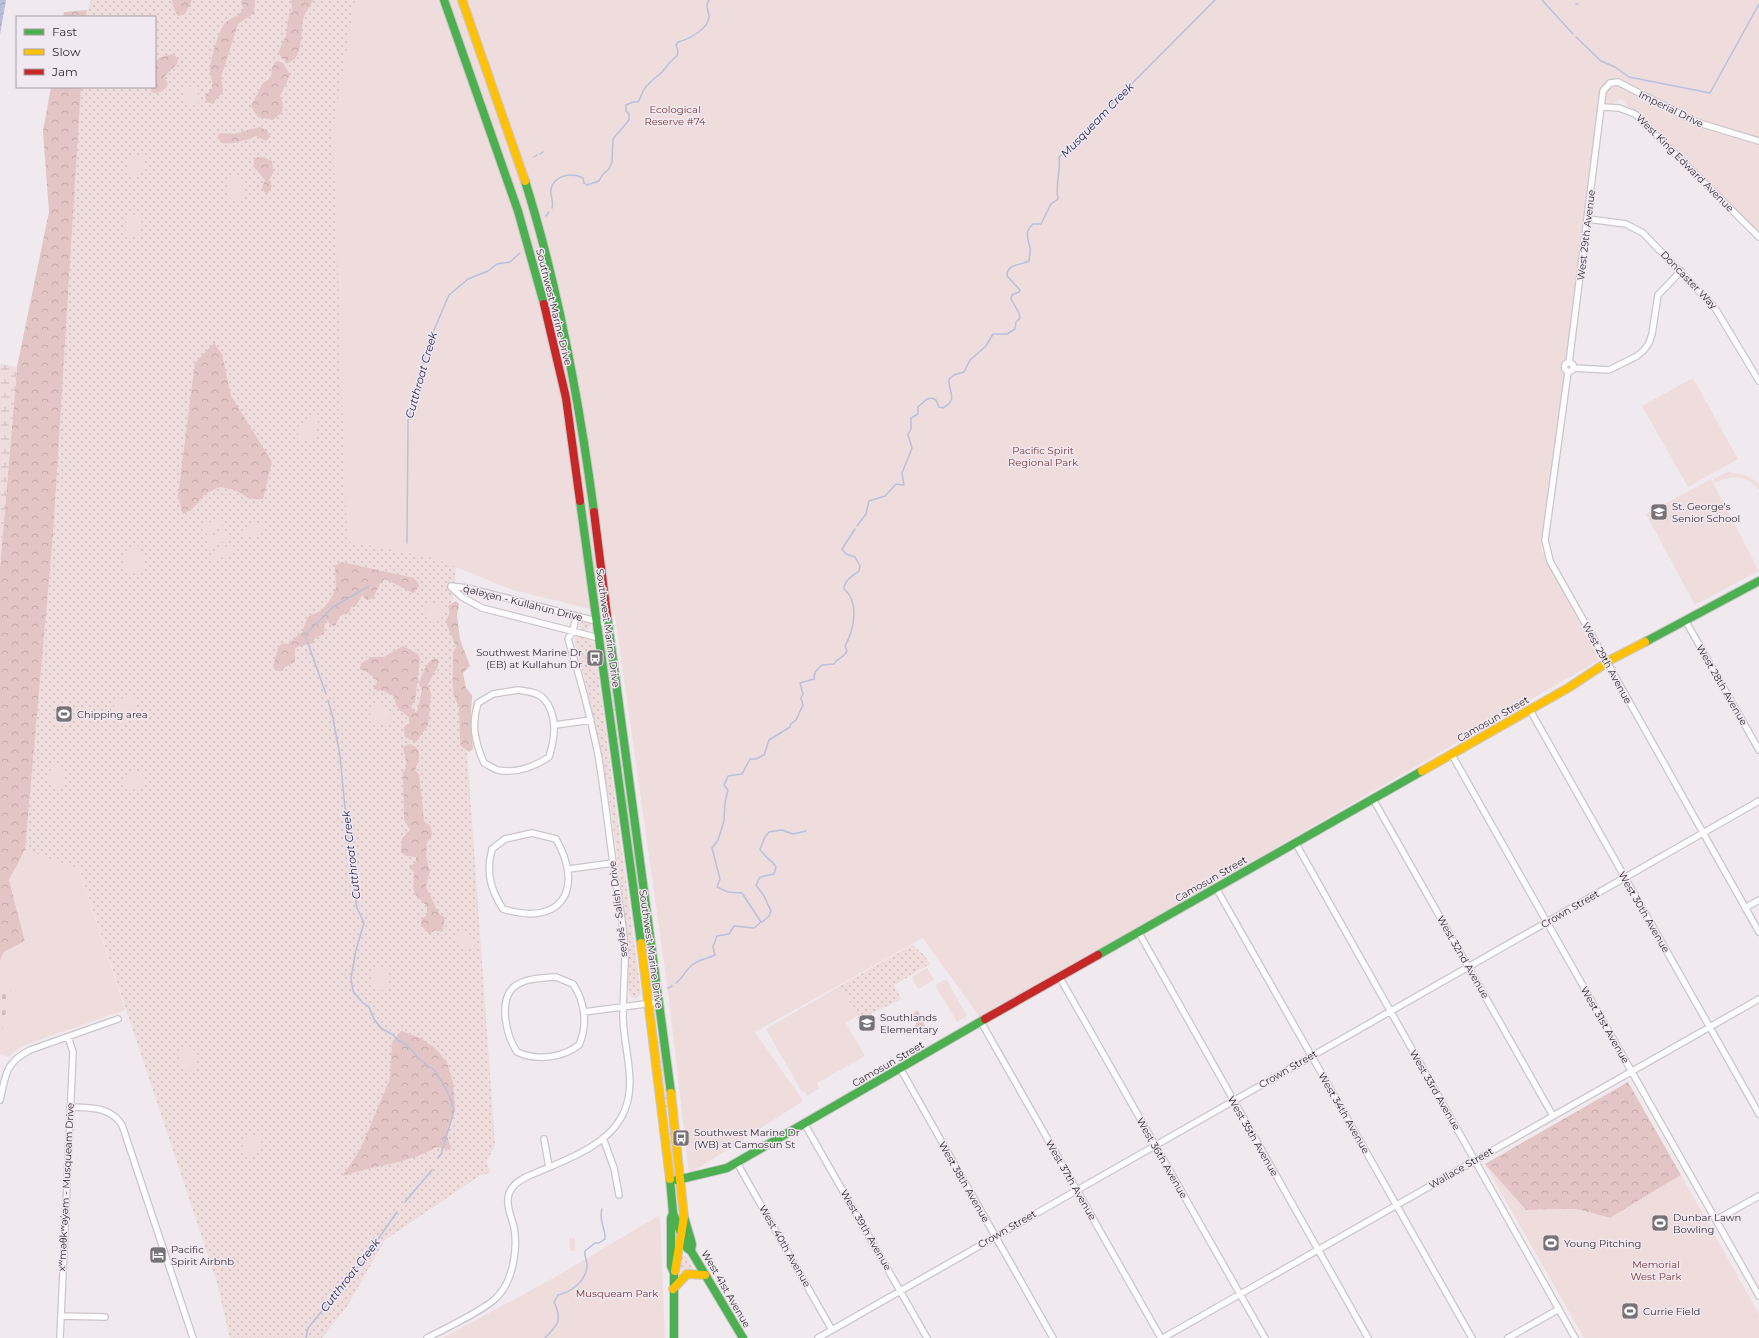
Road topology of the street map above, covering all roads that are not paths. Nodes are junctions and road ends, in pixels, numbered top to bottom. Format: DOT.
graph roads {
  1 [pos="444,0"];
  2 [pos="462,0"];
  3 [pos="1601,107"];
  4 [pos="1759,141"];
  5 [pos="1588,219"];
  6 [pos="1759,237"];
  7 [pos="1681,271"];
  8 [pos="1571,370"];
  9 [pos="1759,381"];
  10 [pos="1759,581"];
  11 [pos="576,617"];
  12 [pos="1685,620"];
  13 [pos="597,622"];
  14 [pos="608,624"];
  15 [pos="573,631"];
  16 [pos="599,638"];
  17 [pos="1606,663"];
  18 [pos="1530,710"];
  19 [pos="591,720"];
  20 [pos="555,725"];
  21 [pos="1759,750"];
  22 [pos="1452,755"];
  23 [pos="1373,799"];
  24 [pos="1759,801"];
  25 [pos="1703,833"];
  26 [pos="1295,842"];
  27 [pos="613,863"];
  28 [pos="569,869"];
  29 [pos="1624,878"];
  30 [pos="1216,888"];
  31 [pos="1759,900"];
  32 [pos="1745,908"];
  33 [pos="1547,922"];
  34 [pos="1759,932"];
  35 [pos="1139,933"];
  36 [pos="1468,967"];
  37 [pos="1060,978"];
  38 [pos="1759,999"];
  39 [pos="660,1002"];
  40 [pos="649,1004"];
  41 [pos="624,1007"];
  42 [pos="1390,1011"];
  43 [pos="584,1012"];
  44 [pos="118,1018"];
  45 [pos="981,1022"];
  46 [pos="1710,1027"];
  47 [pos="68,1037"];
  48 [pos="1311,1056"];
  49 [pos="900,1068"];
  50 [pos="1631,1071"];
  51 [pos="0,1100"];
  52 [pos="1232,1100"];
  53 [pos="70,1107"];
  54 [pos="1759,1114"];
  55 [pos="1553,1116"];
  56 [pos="804,1123"];
  57 [pos="544,1138"];
  58 [pos="603,1138"];
  59 [pos="1155,1145"];
  60 [pos="1474,1160"];
  61 [pos="737,1163"];
  62 [pos="549,1167"];
  63 [pos="681,1178"];
  64 [pos="671,1186"];
  65 [pos="1077,1190"];
  66 [pos="619,1196"];
  67 [pos="1759,1196"];
  68 [pos="1396,1205"];
  69 [pos="673,1214"];
  70 [pos="684,1217"];
  71 [pos="1716,1220"];
  72 [pos="680,1232"];
  73 [pos="995,1236"];
  74 [pos="1318,1250"];
  75 [pos="691,1251"];
  76 [pos="674,1273"];
  77 [pos="705,1275"];
  78 [pos="673,1289"];
  79 [pos="901,1291"];
  80 [pos="1240,1294"];
  81 [pos="1759,1296"];
  82 [pos="1559,1309"];
  83 [pos="61,1316"];
  84 [pos="106,1317"];
  85 [pos="832,1330"];
  86 [pos="60,1338"];
  87 [pos="193,1338"];
  88 [pos="426,1338"];
  89 [pos="674,1338"];
  90 [pos="743,1338"];
  91 [pos="818,1338"];
  92 [pos="927,1338"];
  93 [pos="1053,1338"];
  94 [pos="1162,1338"];
  95 [pos="1265,1338"];
  96 [pos="1368,1338"];
  97 [pos="1472,1338"];
  98 [pos="1508,1338"];
  99 [pos="1575,1338"];
  1 -- 13 [label="main road, Southwest Marine Drive"];
  2 -- 14 [label="main road, Southwest Marine Drive"];
  3 -- 4 [label="street, Imperial Drive"];
  3 -- 5 [label="street, West 29th Avenue"];
  3 -- 6 [label="street, West King Edward Avenue"];
  5 -- 7 [label="street, Doncaster Way"];
  5 -- 8 [label="street, West 29th Avenue"];
  7 -- 8 [label="street"];
  7 -- 9 [label="street, Doncaster Way"];
  8 -- 17 [label="street, West 29th Avenue"];
  10 -- 12 [label="main road, Camosun Street"];
  11 -- 13 [label="street, q̓ələχən - Kullahun Drive"];
  11 -- 15 [label="street, seyləš - Salish Drive"];
  11 -- 15 [label="street, q̓ələχən - Kullahun Drive"];
  12 -- 17 [label="main road, Camosun Street"];
  12 -- 21 [label="street, West 28th Avenue"];
  13 -- 14 [label="street, q̓ələχən - Kullahun Drive"];
  13 -- 16 [label="main road, Southwest Marine Drive"];
  14 -- 39 [label="main road, Southwest Marine Drive"];
  15 -- 16 [label="street, q̓ələχən - Kullahun Drive"];
  15 -- 19 [label="street, seyləš - Salish Drive"];
  16 -- 40 [label="main road, Southwest Marine Drive"];
  17 -- 18 [label="main road, Camosun Street"];
  17 -- 25 [label="street, West 29th Avenue"];
  18 -- 22 [label="main road, Camosun Street"];
  18 -- 29 [label="street, West 30th Avenue"];
  19 -- 20 [label="street"];
  19 -- 27 [label="street, seyləš - Salish Drive"];
  20 -- 20 [label="street"];
  22 -- 23 [label="main road, Camosun Street"];
  22 -- 33 [label="street, West 31st Avenue"];
  23 -- 26 [label="main road, Camosun Street"];
  23 -- 36 [label="street, West 32nd Avenue"];
  24 -- 25 [label="street, Crown Street"];
  25 -- 29 [label="street, Crown Street"];
  25 -- 32 [label="street, West 29th Avenue"];
  26 -- 30 [label="main road, Camosun Street"];
  26 -- 42 [label="street, West 33rd Avenue"];
  27 -- 28 [label="street"];
  27 -- 41 [label="street, seyləš - Salish Drive"];
  28 -- 28 [label="street"];
  29 -- 33 [label="street, Crown Street"];
  29 -- 46 [label="street, West 30th Avenue"];
  30 -- 35 [label="main road, Camosun Street"];
  30 -- 48 [label="street, West 34th Avenue"];
  31 -- 32 [label="street"];
  32 -- 34 [label="street, West 29th Avenue"];
  33 -- 36 [label="street, Crown Street"];
  33 -- 50 [label="street, West 31st Avenue"];
  35 -- 37 [label="main road, Camosun Street"];
  35 -- 52 [label="street, West 35th Avenue"];
  36 -- 42 [label="street, Crown Street"];
  36 -- 55 [label="street, West 32nd Avenue"];
  37 -- 45 [label="main road, Camosun Street"];
  37 -- 59 [label="street, West 36th Avenue"];
  38 -- 46 [label="street, Wallace Street"];
  39 -- 40 [label="street"];
  39 -- 63 [label="main road, Southwest Marine Drive"];
  40 -- 41 [label="street"];
  40 -- 64 [label="main road, Southwest Marine Drive"];
  41 -- 43 [label="street"];
  41 -- 58 [label="street, seyləš - Salish Drive"];
  42 -- 48 [label="street, Crown Street"];
  42 -- 60 [label="street, West 33rd Avenue"];
  43 -- 43 [label="street"];
  44 -- 47 [label="street"];
  45 -- 49 [label="main road, Camosun Street"];
  45 -- 65 [label="street, West 37th Avenue"];
  46 -- 50 [label="street, Wallace Street"];
  46 -- 54 [label="street, West 30th Avenue"];
  47 -- 51 [label="street"];
  47 -- 53 [label="street, xʷməθkʷəy̓əm - Musqueam Drive"];
  48 -- 52 [label="street, Crown Street"];
  48 -- 68 [label="street, West 34th Avenue"];
  49 -- 56 [label="main road, Camosun Street"];
  49 -- 73 [label="street, West 38th Avenue"];
  50 -- 55 [label="street, Wallace Street"];
  50 -- 71 [label="street, West 31st Avenue"];
  52 -- 59 [label="street, Crown Street"];
  52 -- 74 [label="street, West 35th Avenue"];
  53 -- 83 [label="street, xʷməθkʷəy̓əm - Musqueam Drive"];
  53 -- 87 [label="street"];
  55 -- 60 [label="street, Wallace Street"];
  56 -- 61 [label="main road, Camosun Street"];
  56 -- 79 [label="street, West 39th Avenue"];
  57 -- 62 [label="street"];
  58 -- 62 [label="street, seyləš - Salish Drive"];
  58 -- 66 [label="street"];
  59 -- 65 [label="street, Crown Street"];
  59 -- 80 [label="street, West 36th Avenue"];
  60 -- 68 [label="street, Wallace Street"];
  60 -- 82 [label="street, West 33rd Avenue"];
  61 -- 63 [label="main road, Camosun Street"];
  61 -- 85 [label="street, West 40th Avenue"];
  62 -- 88 [label="street, seyləš - Salish Drive"];
  63 -- 64 [label="main road, Camosun Street"];
  63 -- 70 [label="main road, Southwest Marine Drive"];
  64 -- 69 [label="main road, Southwest Marine Drive"];
  65 -- 73 [label="street, Crown Street"];
  65 -- 94 [label="street, West 37th Avenue"];
  67 -- 71 [label="street"];
  68 -- 74 [label="street, Wallace Street"];
  68 -- 97 [label="street, West 34th Avenue"];
  69 -- 72 [label="main road, West 41st Avenue"];
  69 -- 76 [label="main road, Southwest Marine Drive"];
  70 -- 72 [label="main road, Southwest Marine Drive"];
  70 -- 75 [label="main road, West 41st Avenue"];
  71 -- 81 [label="street, West 31st Avenue"];
  72 -- 75 [label="main road, West 41st Avenue"];
  72 -- 76 [label="main road, Southwest Marine Drive"];
  73 -- 79 [label="street, Crown Street"];
  73 -- 93 [label="street, West 38th Avenue"];
  74 -- 80 [label="street, Wallace Street"];
  74 -- 96 [label="street, West 35th Avenue"];
  75 -- 77 [label="main road, West 41st Avenue"];
  76 -- 78 [label="main road, Southwest Marine Drive"];
  77 -- 78 [label="main road"];
  77 -- 90 [label="main road, West 41st Avenue"];
  78 -- 89 [label="main road, Southwest Marine Drive"];
  79 -- 85 [label="street, Crown Street"];
  79 -- 92 [label="street, West 39th Avenue"];
  80 -- 94 [label="street, Wallace Street"];
  80 -- 95 [label="street, West 36th Avenue"];
  82 -- 98 [label="street"];
  82 -- 99 [label="street, West 33rd Avenue"];
  83 -- 84 [label="street"];
  83 -- 86 [label="street, xʷməθkʷəy̓əm - Musqueam Drive"];
  85 -- 91 [label="street, Crown Street"];
}
